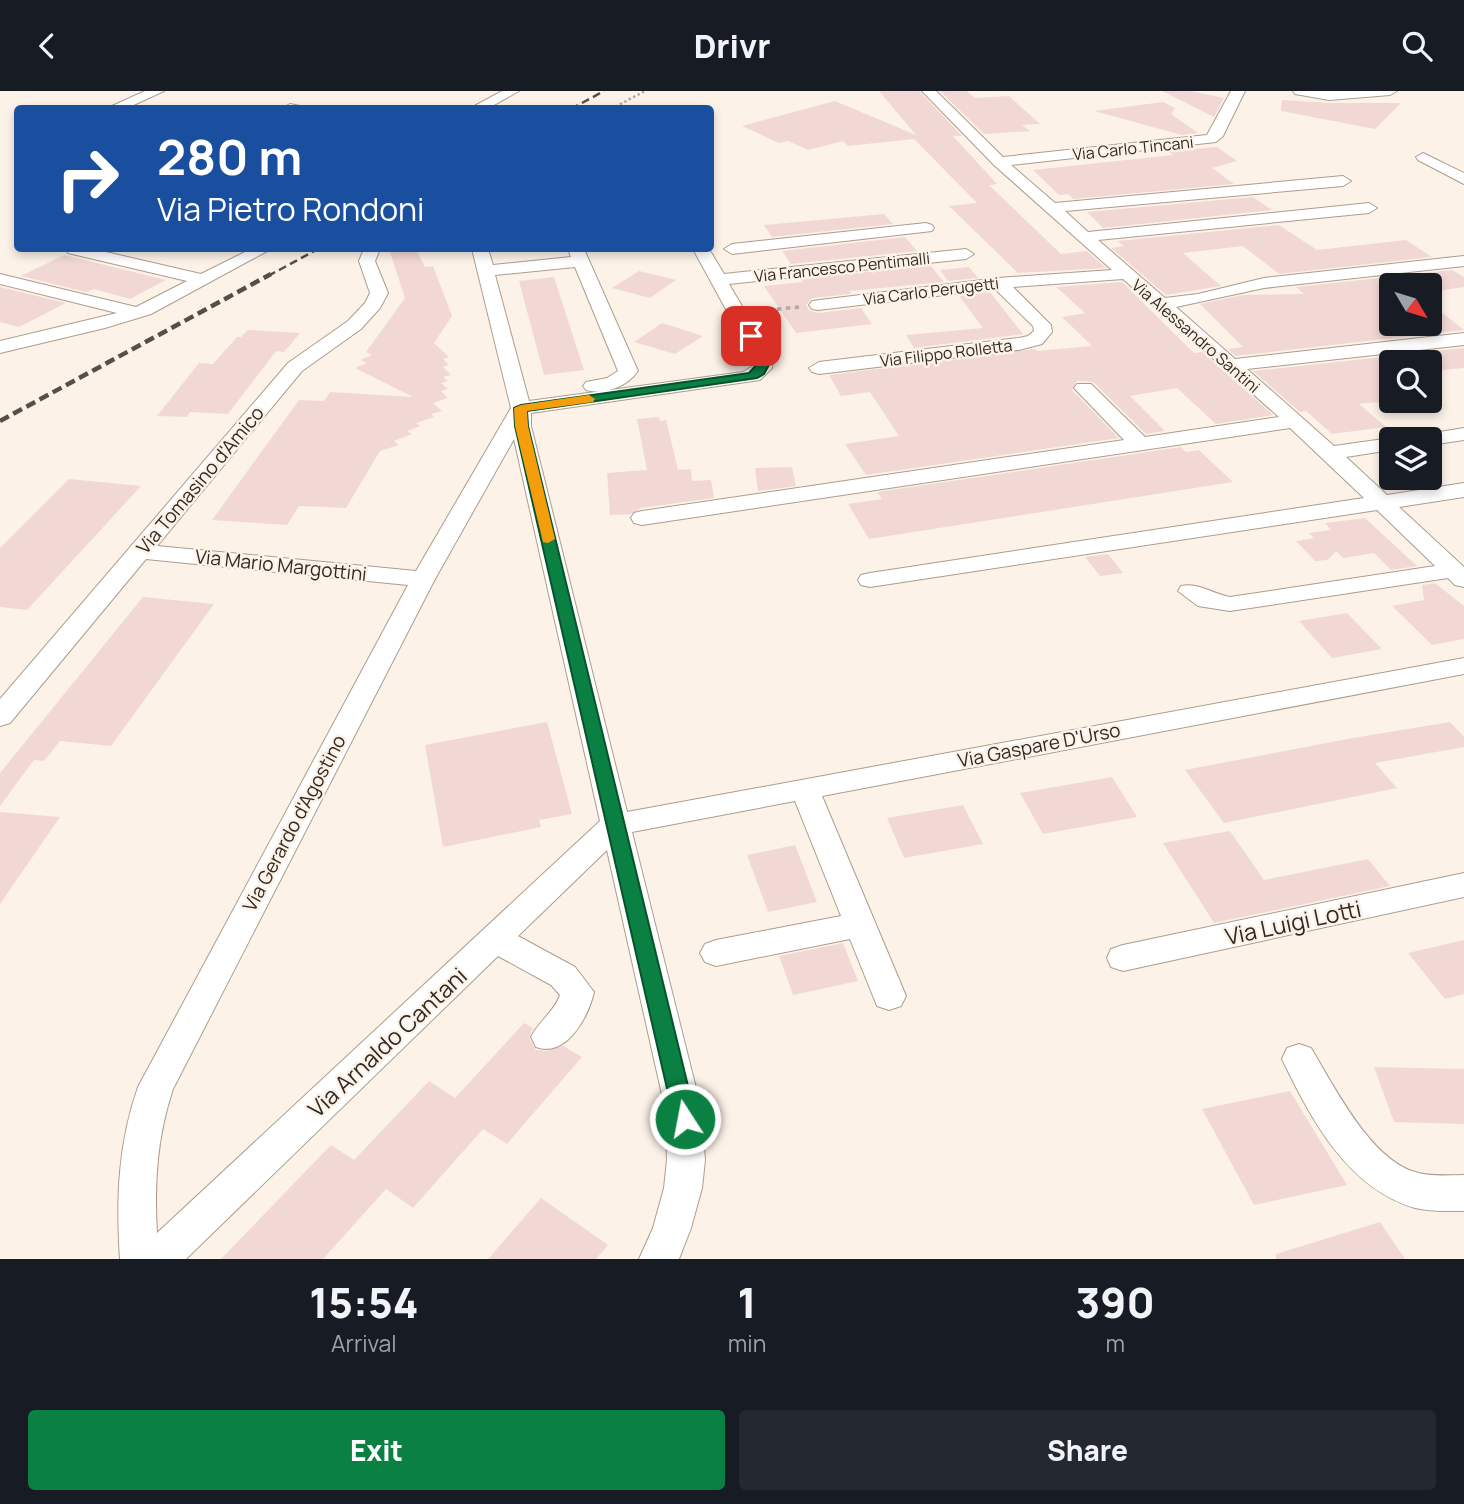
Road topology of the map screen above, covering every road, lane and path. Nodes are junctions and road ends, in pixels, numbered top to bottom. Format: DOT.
graph roads {
  1 [pos="157,91"];
  2 [pos="512,91"];
  3 [pos="645,91"];
  4 [pos="929,91"];
  5 [pos="1238,91"];
  6 [pos="1300,91"];
  7 [pos="1390,91"];
  8 [pos="122,105"];
  9 [pos="483,105"];
  10 [pos="619,105"];
  11 [pos="1423,157"];
  12 [pos="999,162"];
  13 [pos="1432,177"];
  14 [pos="1461,178"];
  15 [pos="1342,180"];
  16 [pos="1052,208"];
  17 [pos="1369,208"];
  18 [pos="861,215"];
  19 [pos="783,224"];
  20 [pos="926,228"];
  21 [pos="877,233"];
  22 [pos="1083,237"];
  23 [pos="836,238"];
  24 [pos="797,242"];
  25 [pos="732,249"];
  26 [pos="86,252"];
  27 [pos="257,252"];
  28 [pos="371,252"];
  29 [pos="703,252"];
  30 [pos="578,254"];
  31 [pos="965,254"];
  32 [pos="483,260"];
  33 [pos="1464,261"];
  34 [pos="857,266"];
  35 [pos="1125,274"];
  36 [pos="0,279"];
  37 [pos="719,280"];
  38 [pos="204,281"];
  39 [pos="999,283"];
  40 [pos="1161,304"];
  41 [pos="818,305"];
  42 [pos="137,313"];
  43 [pos="738,313"];
  44 [pos="1464,339"];
  45 [pos="0,348"];
  46 [pos="1230,365"];
  47 [pos="819,368"];
  48 [pos="1084,388"];
  49 [pos="571,389"];
  50 [pos="521,408"];
  51 [pos="1296,421"];
  52 [pos="1464,434"];
  53 [pos="1442,437"];
  54 [pos="1139,443"];
  55 [pos="1379,447"];
  56 [pos="1331,453"];
  57 [pos="1464,490"];
  58 [pos="1381,502"];
  59 [pos="642,518"];
  60 [pos="140,551"];
  61 [pos="1456,567"];
  62 [pos="423,579"];
  63 [pos="870,580"];
  64 [pos="1190,591"];
  65 [pos="1464,666"];
  66 [pos="0,717"];
  67 [pos="804,788"];
  68 [pos="614,824"];
  69 [pos="1464,885"];
  70 [pos="860,925"];
  71 [pos="496,939"];
  72 [pos="716,953"];
  73 [pos="1123,958"];
  74 [pos="889,996"];
  75 [pos="548,1037"];
  76 [pos="1299,1059"];
  77 [pos="1464,1193"];
  78 [pos="140,1259"];
  79 [pos="158,1259"];
  80 [pos="659,1259"];
  1 -- 8 [label="street"];
  2 -- 9 [label="street"];
  3 -- 10 [label="path"];
  4 -- 12 [label="street, Via Alessandro Santini"];
  5 -- 12 [label="street, Via Carlo Tincani"];
  6 -- 7 [label="street"];
  11 -- 14 [label="street"];
  12 -- 16 [label="street, Via Alessandro Santini"];
  13 -- 14 [label="street"];
  15 -- 16 [label="street"];
  16 -- 22 [label="street, Via Alessandro Santini"];
  17 -- 22 [label="street"];
  18 -- 21 [label="street"];
  19 -- 24 [label="street"];
  20 -- 21 [label="street"];
  21 -- 23 [label="street"];
  22 -- 35 [label="street, Via Alessandro Santini"];
  23 -- 24 [label="street"];
  23 -- 34 [label="street"];
  24 -- 25 [label="street"];
  26 -- 38 [label="street"];
  27 -- 38 [label="street"];
  28 -- 60 [label="street, Via Tomasino d'Amico"];
  29 -- 37 [label="street"];
  30 -- 32 [label="street"];
  30 -- 49 [label="street"];
  31 -- 34 [label="street, Via Francesco Pentimalli"];
  32 -- 50 [label="street"];
  33 -- 40 [label="street"];
  34 -- 37 [label="street, Via Francesco Pentimalli"];
  35 -- 39 [label="street, Via Carlo Perugetti"];
  35 -- 40 [label="street, Via Alessandro Santini"];
  36 -- 42 [label="street"];
  37 -- 43 [label="street"];
  38 -- 42 [label="street"];
  39 -- 41 [label="street, Via Carlo Perugetti"];
  39 -- 47 [label="street, Via Filippo Rolletta"];
  40 -- 46 [label="street, Via Alessandro Santini"];
  41 -- 43 [label="path"];
  42 -- 45 [label="street"];
  43 -- 50 [label="street"];
  44 -- 46 [label="street"];
  46 -- 51 [label="street, Via Alessandro Santini"];
  48 -- 54 [label="street"];
  50 -- 62 [label="street, Via Gerardo d'Agostino"];
  50 -- 68 [label="street"];
  51 -- 54 [label="street"];
  51 -- 56 [label="street, Via Alessandro Santini"];
  52 -- 53 [label="street"];
  54 -- 59 [label="street"];
  55 -- 56 [label="street"];
  56 -- 58 [label="street, Via Alessandro Santini"];
  57 -- 58 [label="street"];
  58 -- 61 [label="street, Via Alessandro Santini"];
  58 -- 63 [label="street"];
  60 -- 62 [label="street, Via Mario Margottini"];
  60 -- 66 [label="street, Via Tomasino d'Amico"];
  61 -- 64 [label="street"];
  62 -- 78 [label="street, Via Gerardo d'Agostino"];
  65 -- 67 [label="street, Via Gaspare D'Urso"];
  67 -- 68 [label="street, Via Gaspare D'Urso"];
  67 -- 70 [label="street"];
  68 -- 71 [label="street, Via Arnaldo Cantani"];
  68 -- 80 [label="street"];
  69 -- 73 [label="street, Via Luigi Lotti"];
  70 -- 72 [label="street"];
  70 -- 74 [label="street"];
  71 -- 75 [label="street"];
  71 -- 79 [label="street, Via Arnaldo Cantani"];
  76 -- 77 [label="street"];
}
